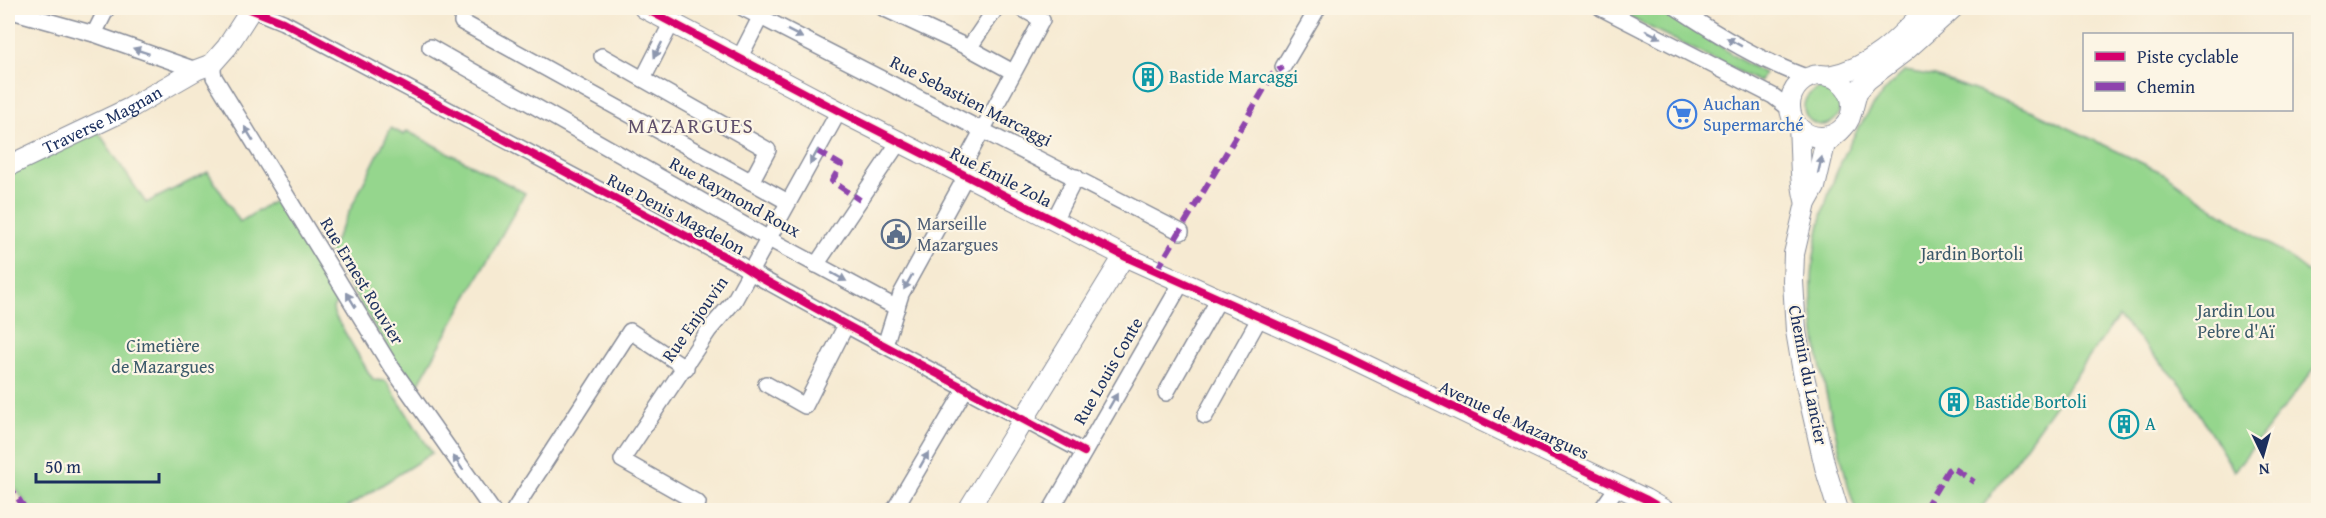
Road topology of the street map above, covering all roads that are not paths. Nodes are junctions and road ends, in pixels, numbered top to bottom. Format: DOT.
graph roads {
  1 [pos="107,8"];
  2 [pos="250,8"];
  3 [pos="644,8"];
  4 [pos="743,8"];
  5 [pos="883,8"];
  6 [pos="996,8"];
  7 [pos="1022,8"];
  8 [pos="1318,8"];
  9 [pos="1601,8"];
  10 [pos="1677,8"];
  11 [pos="1927,8"];
  12 [pos="1953,8"];
  13 [pos="8,10"];
  14 [pos="763,12"];
  15 [pos="280,15"];
  16 [pos="462,22"];
  17 [pos="672,22"];
  18 [pos="94,34"];
  19 [pos="430,47"];
  20 [pos="969,48"];
  21 [pos="602,56"];
  22 [pos="740,57"];
  23 [pos="204,67"];
  24 [pos="1283,68"];
  25 [pos="1013,72"];
  26 [pos="1818,77"];
  27 [pos="643,79"];
  28 [pos="1790,109"];
  29 [pos="839,111"];
  30 [pos="1852,111"];
  31 [pos="1799,128"];
  32 [pos="983,129"];
  33 [pos="1840,131"];
  34 [pos="899,142"];
  35 [pos="8,166"];
  36 [pos="966,176"];
  37 [pos="1076,177"];
  38 [pos="751,182"];
  39 [pos="789,202"];
  40 [pos="1806,203"];
  41 [pos="1054,220"];
  42 [pos="1181,232"];
  43 [pos="769,239"];
  44 [pos="1124,256"];
  45 [pos="816,265"];
  46 [pos="750,272"];
  47 [pos="1182,282"];
  48 [pos="1219,299"];
  49 [pos="897,308"];
  50 [pos="1260,317"];
  51 [pos="846,325"];
  52 [pos="885,345"];
  53 [pos="1351,358"];
  54 [pos="686,368"];
  55 [pos="766,384"];
  56 [pos="966,388"];
  57 [pos="1166,393"];
  58 [pos="1205,416"];
  59 [pos="1024,419"];
  60 [pos="1084,452"];
  61 [pos="1618,486"];
  62 [pos="492,510"];
  63 [pos="514,510"];
  64 [pos="693,510"];
  65 [pos="894,510"];
  66 [pos="968,510"];
  67 [pos="1053,510"];
  68 [pos="1601,510"];
  69 [pos="1664,510"];
  70 [pos="1838,510"];
  1 -- 18 [label="street"];
  2 -- 15 [label="street, Rue Denis Magdelon"];
  2 -- 23 [label="street"];
  3 -- 17 [label="street, Rue Émile Zola"];
  4 -- 14 [label="street, Rue Sebastien Marcaggi"];
  5 -- 20 [label="street"];
  6 -- 20 [label="street"];
  7 -- 25 [label="street"];
  8 -- 24 [label="street"];
  9 -- 28 [label="street, one-way"];
  26 -- 10 [label="street, one-way"];
  11 -- 26 [label="street"];
  12 -- 30 [label="street"];
  13 -- 18 [label="street"];
  14 -- 22 [label="street"];
  14 -- 32 [label="street, Rue Sebastien Marcaggi, one-way"];
  15 -- 46 [label="street, Rue Denis Magdelon"];
  16 -- 38 [label="street"];
  17 -- 22 [label="street, Rue Émile Zola"];
  17 -- 27 [label="street, one-way"];
  23 -- 18 [label="street, one-way"];
  19 -- 43 [label="street, Rue Raymond Roux"];
  20 -- 25 [label="street"];
  21 -- 27 [label="street"];
  22 -- 29 [label="street, Rue Émile Zola"];
  23 -- 35 [label="street, Traverse Magnan"];
  62 -- 23 [label="street, Rue Ernest Rouvier, one-way"];
  25 -- 32 [label="street"];
  26 -- 28 [label="street"];
  26 -- 30 [label="street"];
  27 -- 38 [label="street"];
  28 -- 31 [label="street"];
  29 -- 34 [label="street, Rue Émile Zola"];
  29 -- 39 [label="street, Rue Enjouvin, one-way"];
  30 -- 33 [label="street"];
  31 -- 33 [label="street"];
  31 -- 40 [label="street, Chemin du Lancier"];
  32 -- 36 [label="street"];
  32 -- 37 [label="street, Rue Sebastien Marcaggi"];
  40 -- 33 [label="street, Chemin du Lancier, one-way"];
  34 -- 36 [label="street, Rue Émile Zola"];
  34 -- 45 [label="street"];
  36 -- 41 [label="street, Rue Émile Zola"];
  36 -- 49 [label="street, one-way"];
  37 -- 41 [label="street"];
  37 -- 42 [label="street, Rue Sebastien Marcaggi"];
  38 -- 39 [label="street"];
  39 -- 43 [label="street, Rue Enjouvin"];
  40 -- 70 [label="street, Chemin du Lancier"];
  41 -- 44 [label="street, Rue Émile Zola"];
  43 -- 45 [label="street, Rue Raymond Roux"];
  43 -- 46 [label="street, Rue Enjouvin"];
  44 -- 47 [label="street, Rue Émile Zola"];
  44 -- 59 [label="street"];
  45 -- 49 [label="street, Rue Raymond Roux, one-way"];
  46 -- 51 [label="street, Rue Denis Magdelon"];
  46 -- 54 [label="street, Rue Enjouvin"];
  47 -- 48 [label="street, Rue Émile Zola"];
  60 -- 47 [label="street, Rue Louis Conte, one-way"];
  48 -- 50 [label="street, Rue Émile Zola"];
  48 -- 57 [label="street"];
  49 -- 52 [label="street"];
  50 -- 53 [label="street, Rue Émile Zola"];
  50 -- 58 [label="street"];
  51 -- 52 [label="street, Rue Denis Magdelon"];
  51 -- 55 [label="street"];
  52 -- 56 [label="street, Rue Denis Magdelon"];
  53 -- 61 [label="street, Avenue de Mazargues"];
  54 -- 63 [label="street"];
  54 -- 64 [label="street, Rue Enjouvin"];
  56 -- 59 [label="street, Rue Denis Magdelon"];
  65 -- 56 [label="street, one-way"];
  59 -- 60 [label="street, Rue Denis Magdelon"];
  59 -- 66 [label="street"];
  60 -- 67 [label="street, Rue Louis Conte"];
  61 -- 68 [label="street"];
  61 -- 69 [label="street, Avenue de Mazargues"];
}
